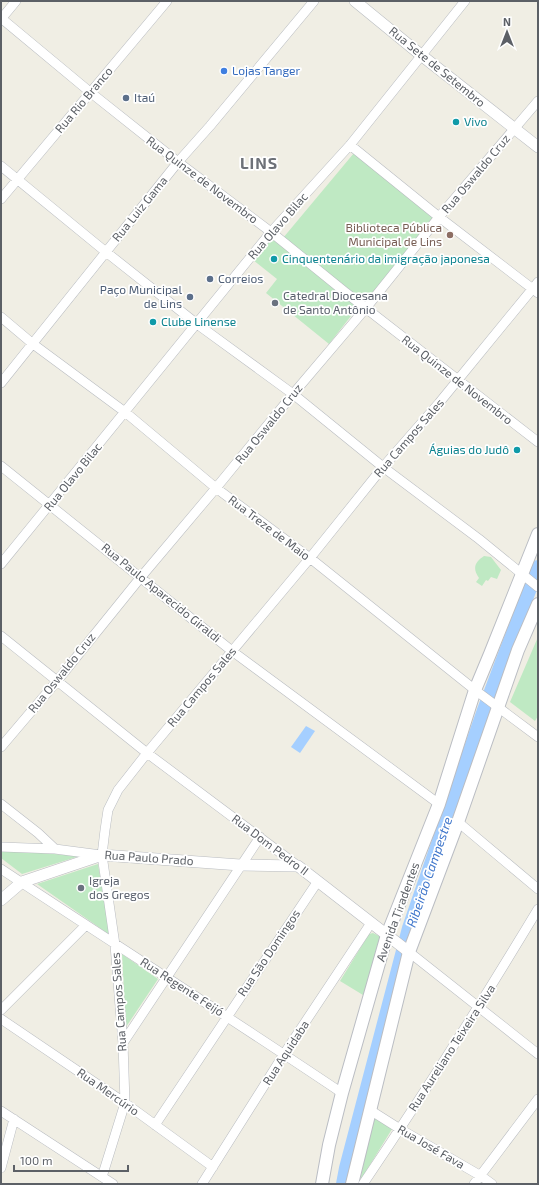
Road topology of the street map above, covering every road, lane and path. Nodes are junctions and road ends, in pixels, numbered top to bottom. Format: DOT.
graph roads {
  1 [pos="16,1"];
  2 [pos="167,1"];
  3 [pos="314,1"];
  4 [pos="355,1"];
  5 [pos="465,1"];
  6 [pos="1,19"];
  7 [pos="421,56"];
  8 [pos="90,92"];
  9 [pos="538,101"];
  10 [pos="514,130"];
  11 [pos="350,145"];
  12 [pos="538,147"];
  13 [pos="178,162"];
  14 [pos="1,166"];
  15 [pos="18,179"];
  16 [pos="1,199"];
  17 [pos="439,217"];
  18 [pos="271,232"];
  19 [pos="106,252"];
  20 [pos="536,288"];
  21 [pos="366,308"];
  22 [pos="1,317"];
  23 [pos="197,324"];
  24 [pos="33,344"];
  25 [pos="457,380"];
  26 [pos="1,383"];
  27 [pos="293,394"];
  28 [pos="125,412"];
  29 [pos="538,442"];
  30 [pos="1,466"];
  31 [pos="383,467"];
  32 [pos="216,488"];
  33 [pos="50,504"];
  34 [pos="538,534"];
  35 [pos="310,558"];
  36 [pos="1,564"];
  37 [pos="525,576"];
  38 [pos="141,577"];
  39 [pos="538,587"];
  40 [pos="538,604"];
  41 [pos="1,636"];
  42 [pos="232,651"];
  43 [pos="57,681"];
  44 [pos="477,692"];
  45 [pos="496,705"];
  46 [pos="538,737"];
  47 [pos="1,747"];
  48 [pos="147,753"];
  49 [pos="1,804"];
  50 [pos="439,804"];
  51 [pos="458,822"];
  52 [pos="260,836"];
  53 [pos="1,847"];
  54 [pos="55,848"];
  55 [pos="102,855"];
  56 [pos="240,865"];
  57 [pos="298,866"];
  58 [pos="1,869"];
  59 [pos="22,882"];
  60 [pos="318,882"];
  61 [pos="538,889"];
  62 [pos="1,900"];
  63 [pos="538,910"];
  64 [pos="372,923"];
  65 [pos="86,925"];
  66 [pos="390,937"];
  67 [pos="115,945"];
  68 [pos="407,950"];
  69 [pos="166,978"];
  70 [pos="479,1006"];
  71 [pos="1,1010"];
  72 [pos="227,1016"];
  73 [pos="1,1019"];
  74 [pos="123,1043"];
  75 [pos="284,1054"];
  76 [pos="538,1054"];
  77 [pos="342,1093"];
  78 [pos="538,1100"];
  79 [pos="125,1103"];
  80 [pos="370,1110"];
  81 [pos="1,1111"];
  82 [pos="14,1119"];
  83 [pos="155,1125"];
  84 [pos="400,1129"];
  85 [pos="213,1167"];
  86 [pos="1,1168"];
  87 [pos="102,1176"];
  88 [pos="481,1176"];
  89 [pos="113,1184"];
  90 [pos="202,1184"];
  91 [pos="322,1184"];
  92 [pos="352,1184"];
  93 [pos="363,1184"];
  94 [pos="474,1184"];
  95 [pos="492,1184"];
  1 -- 6 [label="street"];
  2 -- 8 [label="street, Rua Rio Branco"];
  3 -- 13 [label="street, Rua Luiz Gama"];
  4 -- 7 [label="street, Rua Sete de Setembro"];
  5 -- 7 [label="street, Rua Olavo Bilac"];
  6 -- 8 [label="street, Rua Quinze de Novembro"];
  7 -- 10 [label="street, Rua Sete de Setembro"];
  7 -- 11 [label="street, Rua Olavo Bilac"];
  8 -- 13 [label="street, Rua Quinze de Novembro"];
  8 -- 15 [label="street, Rua Rio Branco"];
  9 -- 10 [label="street, Rua Oswaldo Cruz"];
  10 -- 12 [label="street, Rua Sete de Setembro"];
  10 -- 17 [label="street, Rua Oswaldo Cruz"];
  11 -- 17 [label="street"];
  11 -- 18 [label="street, Rua Olavo Bilac"];
  13 -- 18 [label="street, Rua Quinze de Novembro"];
  13 -- 19 [label="street, Rua Luiz Gama"];
  14 -- 15 [label="street"];
  15 -- 16 [label="street, Rua Rio Branco"];
  15 -- 19 [label="street"];
  17 -- 20 [label="street"];
  17 -- 21 [label="street, Rua Oswaldo Cruz"];
  18 -- 21 [label="street, Rua Quinze de Novembro"];
  18 -- 23 [label="street, Rua Olavo Bilac"];
  19 -- 23 [label="street"];
  19 -- 24 [label="street, Rua Luiz Gama"];
  20 -- 25 [label="street, Rua Campos Sales"];
  21 -- 25 [label="street, Rua Quinze de Novembro"];
  21 -- 27 [label="street, Rua Oswaldo Cruz"];
  22 -- 24 [label="street, Rua Treze de Maio"];
  23 -- 27 [label="street"];
  23 -- 28 [label="street, Rua Olavo Bilac"];
  24 -- 26 [label="street, Rua Luiz Gama"];
  24 -- 28 [label="street, Rua Treze de Maio"];
  25 -- 29 [label="street, Rua Quinze de Novembro"];
  25 -- 31 [label="street, Rua Campos Sales"];
  27 -- 31 [label="street"];
  27 -- 32 [label="street, Rua Oswaldo Cruz"];
  28 -- 32 [label="street, Rua Treze de Maio"];
  28 -- 33 [label="street, Rua Olavo Bilac"];
  30 -- 33 [label="street, Rua Paulo Aparecido Giraldi"];
  31 -- 35 [label="street, Rua Campos Sales"];
  31 -- 37 [label="street"];
  32 -- 35 [label="street, Rua Treze de Maio"];
  32 -- 38 [label="street, Rua Oswaldo Cruz"];
  33 -- 36 [label="street, Rua Olavo Bilac"];
  33 -- 38 [label="street, Rua Paulo Aparecido Giraldi"];
  34 -- 37 [label="main road, Avenida Tiradentes"];
  35 -- 42 [label="street, Rua Campos Sales"];
  35 -- 44 [label="street, Rua Treze de Maio"];
  37 -- 39 [label="street"];
  37 -- 44 [label="main road, Avenida Tiradentes"];
  38 -- 42 [label="street, Rua Paulo Aparecido Giraldi"];
  38 -- 43 [label="street, Rua Oswaldo Cruz"];
  40 -- 45 [label="main road, Avenida Tiradentes"];
  41 -- 43 [label="street, Rua Dom Pedro II"];
  42 -- 48 [label="street, Rua Campos Sales"];
  42 -- 50 [label="street, Rua Paulo Aparecido Giraldi"];
  43 -- 47 [label="street, Rua Oswaldo Cruz"];
  43 -- 48 [label="street, Rua Dom Pedro II"];
  44 -- 45 [label="street, Rua Treze de Maio"];
  44 -- 50 [label="main road, Avenida Tiradentes"];
  45 -- 46 [label="street, Rua Treze de Maio"];
  45 -- 51 [label="main road, Avenida Tiradentes"];
  48 -- 52 [label="street, Rua Dom Pedro II"];
  48 -- 55 [label="street, Rua Campos Sales"];
  49 -- 54 [label="street"];
  50 -- 66 [label="main road, Avenida Tiradentes"];
  51 -- 61 [label="street"];
  51 -- 68 [label="main road, Avenida Tiradentes"];
  52 -- 56 [label="street"];
  52 -- 57 [label="street, Rua Dom Pedro II"];
  53 -- 54 [label="street, Rua Paulo Prado"];
  54 -- 55 [label="street, Rua Paulo Prado"];
  55 -- 56 [label="street, Rua Paulo Prado"];
  55 -- 59 [label="street"];
  55 -- 67 [label="street, Rua Campos Sales"];
  56 -- 57 [label="street, Rua Paulo Prado"];
  56 -- 69 [label="street"];
  57 -- 60 [label="street, Rua Dom Pedro II"];
  58 -- 59 [label="street, Rua Regente Feijó"];
  59 -- 62 [label="street"];
  59 -- 65 [label="street, Rua Regente Feijó"];
  60 -- 64 [label="street, Rua Dom Pedro II"];
  60 -- 72 [label="street, Rua São Domingos"];
  63 -- 70 [label="street, Rua Aureliano Teixeira Silva"];
  64 -- 66 [label="street, Rua Dom Pedro II"];
  64 -- 75 [label="street, Rua Aquidaba"];
  65 -- 67 [label="street, Rua Regente Feijó"];
  65 -- 71 [label="street"];
  66 -- 68 [label="street, Rua Dom Pedro II"];
  66 -- 77 [label="main road, Avenida Tiradentes"];
  67 -- 69 [label="street, Rua Regente Feijó"];
  67 -- 74 [label="street, Rua Campos Sales"];
  68 -- 70 [label="street, Rua Dom Pedro II"];
  68 -- 80 [label="main road, Avenida Tiradentes"];
  69 -- 72 [label="street, Rua Regente Feijó"];
  69 -- 74 [label="street"];
  70 -- 76 [label="street, Rua Dom Pedro II"];
  70 -- 84 [label="street, Rua Aureliano Teixeira Silva"];
  72 -- 75 [label="street, Rua Regente Feijó"];
  72 -- 83 [label="street, Rua São Domingos"];
  73 -- 79 [label="street, Rua Mercúrio"];
  74 -- 79 [label="street, Rua Campos Sales"];
  75 -- 77 [label="street, Rua Regente Feijó"];
  75 -- 85 [label="street, Rua Aquidaba"];
  77 -- 91 [label="main road, Avenida Tiradentes"];
  78 -- 88 [label="street"];
  79 -- 83 [label="street, Rua Mercúrio"];
  79 -- 87 [label="street, Rua Campos Sales"];
  80 -- 84 [label="street, Rua José Fava"];
  80 -- 92 [label="main road, Avenida Tiradentes"];
  81 -- 82 [label="street"];
  82 -- 86 [label="street"];
  82 -- 87 [label="street"];
  83 -- 85 [label="street, Rua Mercúrio"];
  84 -- 88 [label="street, Rua José Fava"];
  84 -- 93 [label="street, Rua Aureliano Teixeira Silva"];
  85 -- 90 [label="street, Rua Aquidaba"];
  87 -- 89 [label="street"];
  88 -- 94 [label="street"];
  88 -- 95 [label="street, Rua José Fava"];
}
